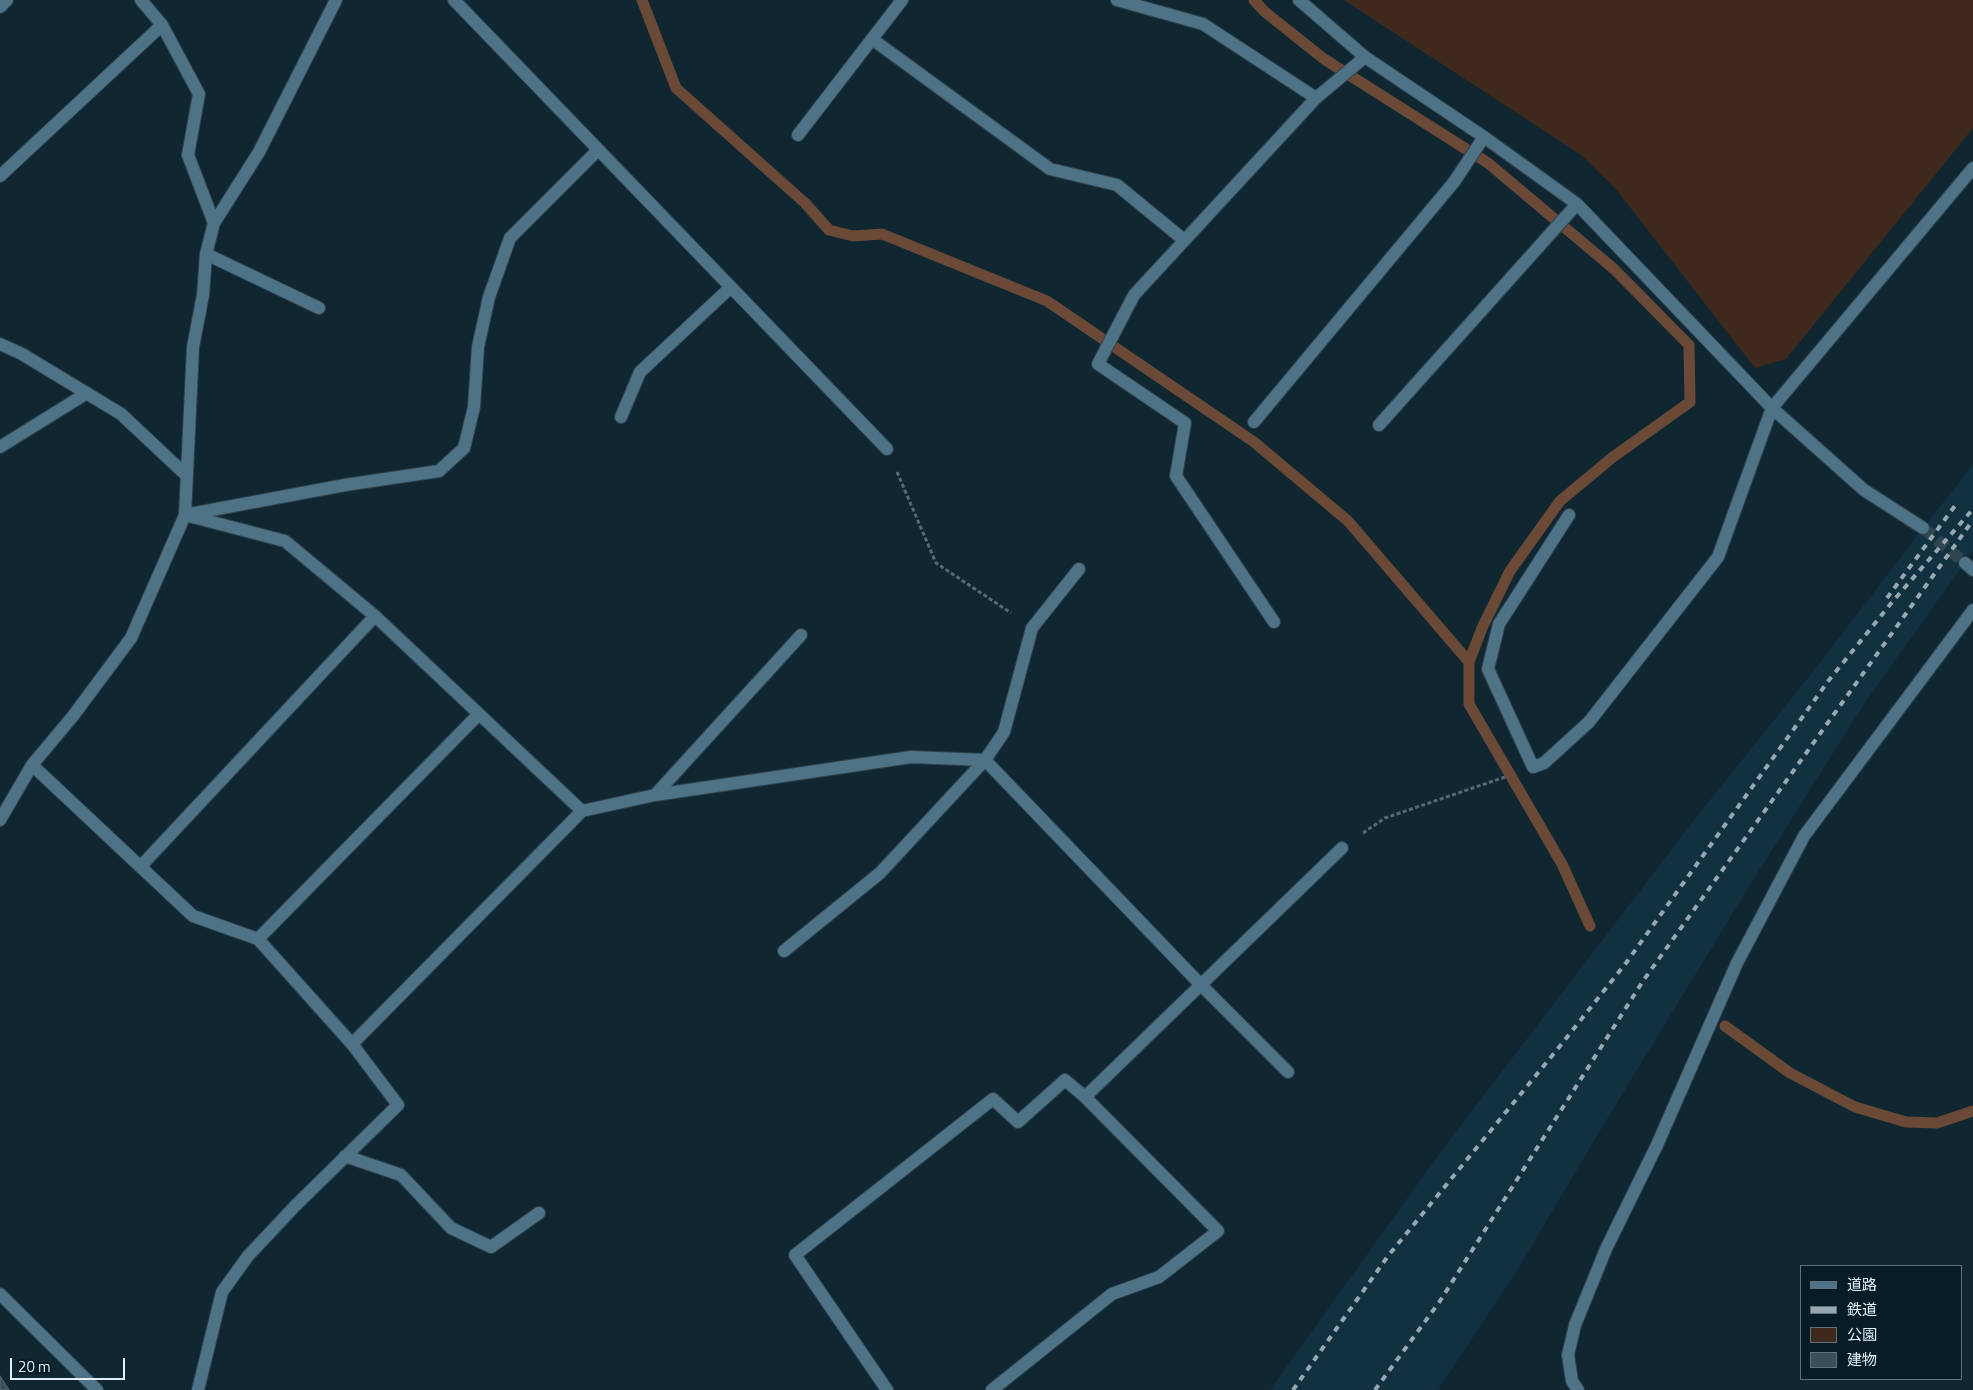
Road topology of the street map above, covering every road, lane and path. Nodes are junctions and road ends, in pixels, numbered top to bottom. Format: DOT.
graph roads {
  1 [pos="7,0"];
  2 [pos="141,0"];
  3 [pos="336,0"];
  4 [pos="454,0"];
  5 [pos="902,0"];
  6 [pos="1117,0"];
  7 [pos="1298,0"];
  8 [pos="0,7"];
  9 [pos="162,25"];
  10 [pos="872,39"];
  11 [pos="1365,57"];
  12 [pos="1316,98"];
  13 [pos="798,135"];
  14 [pos="1484,137"];
  15 [pos="598,150"];
  16 [pos="1973,168"];
  17 [pos="0,176"];
  18 [pos="1577,204"];
  19 [pos="214,223"];
  20 [pos="1184,240"];
  21 [pos="206,254"];
  22 [pos="731,287"];
  23 [pos="319,308"];
  24 [pos="0,344"];
  25 [pos="88,393"];
  26 [pos="1772,408"];
  27 [pos="621,417"];
  28 [pos="1254,422"];
  29 [pos="1380,426"];
  30 [pos="0,447"];
  31 [pos="887,448"];
  32 [pos="186,475"];
  33 [pos="186,515"];
  34 [pos="1569,515"];
  35 [pos="1923,528"];
  36 [pos="1079,569"];
  37 [pos="1973,610"];
  38 [pos="375,616"];
  39 [pos="1274,622"];
  40 [pos="1032,628"];
  41 [pos="801,635"];
  42 [pos="479,714"];
  43 [pos="985,760"];
  44 [pos="32,764"];
  45 [pos="1533,767"];
  46 [pos="655,795"];
  47 [pos="582,811"];
  48 [pos="0,818"];
  49 [pos="1342,848"];
  50 [pos="141,866"];
  51 [pos="258,939"];
  52 [pos="784,951"];
  53 [pos="1201,984"];
  54 [pos="352,1044"];
  55 [pos="1288,1072"];
  56 [pos="1085,1097"];
  57 [pos="346,1156"];
  58 [pos="539,1213"];
  59 [pos="0,1294"];
  60 [pos="98,1390"];
  61 [pos="198,1390"];
  62 [pos="887,1390"];
  63 [pos="992,1390"];
  64 [pos="1578,1390"];
  1 -- 8 [label="street"];
  2 -- 9 [label="street"];
  3 -- 19 [label="street"];
  4 -- 15 [label="street"];
  5 -- 10 [label="street"];
  6 -- 12 [label="street"];
  7 -- 11 [label="street"];
  9 -- 17 [label="street"];
  9 -- 19 [label="street"];
  10 -- 13 [label="street"];
  10 -- 20 [label="street"];
  11 -- 12 [label="street"];
  11 -- 14 [label="street"];
  12 -- 20 [label="street"];
  14 -- 18 [label="street"];
  14 -- 28 [label="street"];
  15 -- 22 [label="street"];
  15 -- 33 [label="street"];
  16 -- 26 [label="street"];
  18 -- 26 [label="street"];
  18 -- 29 [label="street"];
  19 -- 21 [label="street"];
  20 -- 39 [label="street"];
  21 -- 23 [label="street"];
  21 -- 32 [label="street"];
  22 -- 27 [label="street"];
  22 -- 31 [label="street"];
  24 -- 25 [label="street"];
  25 -- 30 [label="street"];
  25 -- 32 [label="street"];
  26 -- 35 [label="street"];
  26 -- 45 [label="street"];
  31 -- 40 [label="path"];
  32 -- 33 [label="street"];
  33 -- 38 [label="street"];
  33 -- 44 [label="street"];
  34 -- 45 [label="street"];
  36 -- 40 [label="street"];
  37 -- 64 [label="street"];
  38 -- 42 [label="street"];
  38 -- 50 [label="street"];
  40 -- 43 [label="street"];
  41 -- 46 [label="street"];
  42 -- 47 [label="street"];
  42 -- 51 [label="street"];
  43 -- 46 [label="street"];
  43 -- 52 [label="street"];
  43 -- 53 [label="street"];
  44 -- 48 [label="street"];
  44 -- 50 [label="street"];
  45 -- 49 [label="path"];
  46 -- 47 [label="street"];
  47 -- 54 [label="street"];
  49 -- 53 [label="street"];
  50 -- 51 [label="street"];
  51 -- 54 [label="street"];
  53 -- 55 [label="street"];
  53 -- 56 [label="street"];
  54 -- 57 [label="street"];
  56 -- 62 [label="street"];
  56 -- 63 [label="street"];
  57 -- 58 [label="street"];
  57 -- 61 [label="street"];
  59 -- 60 [label="street"];
}
